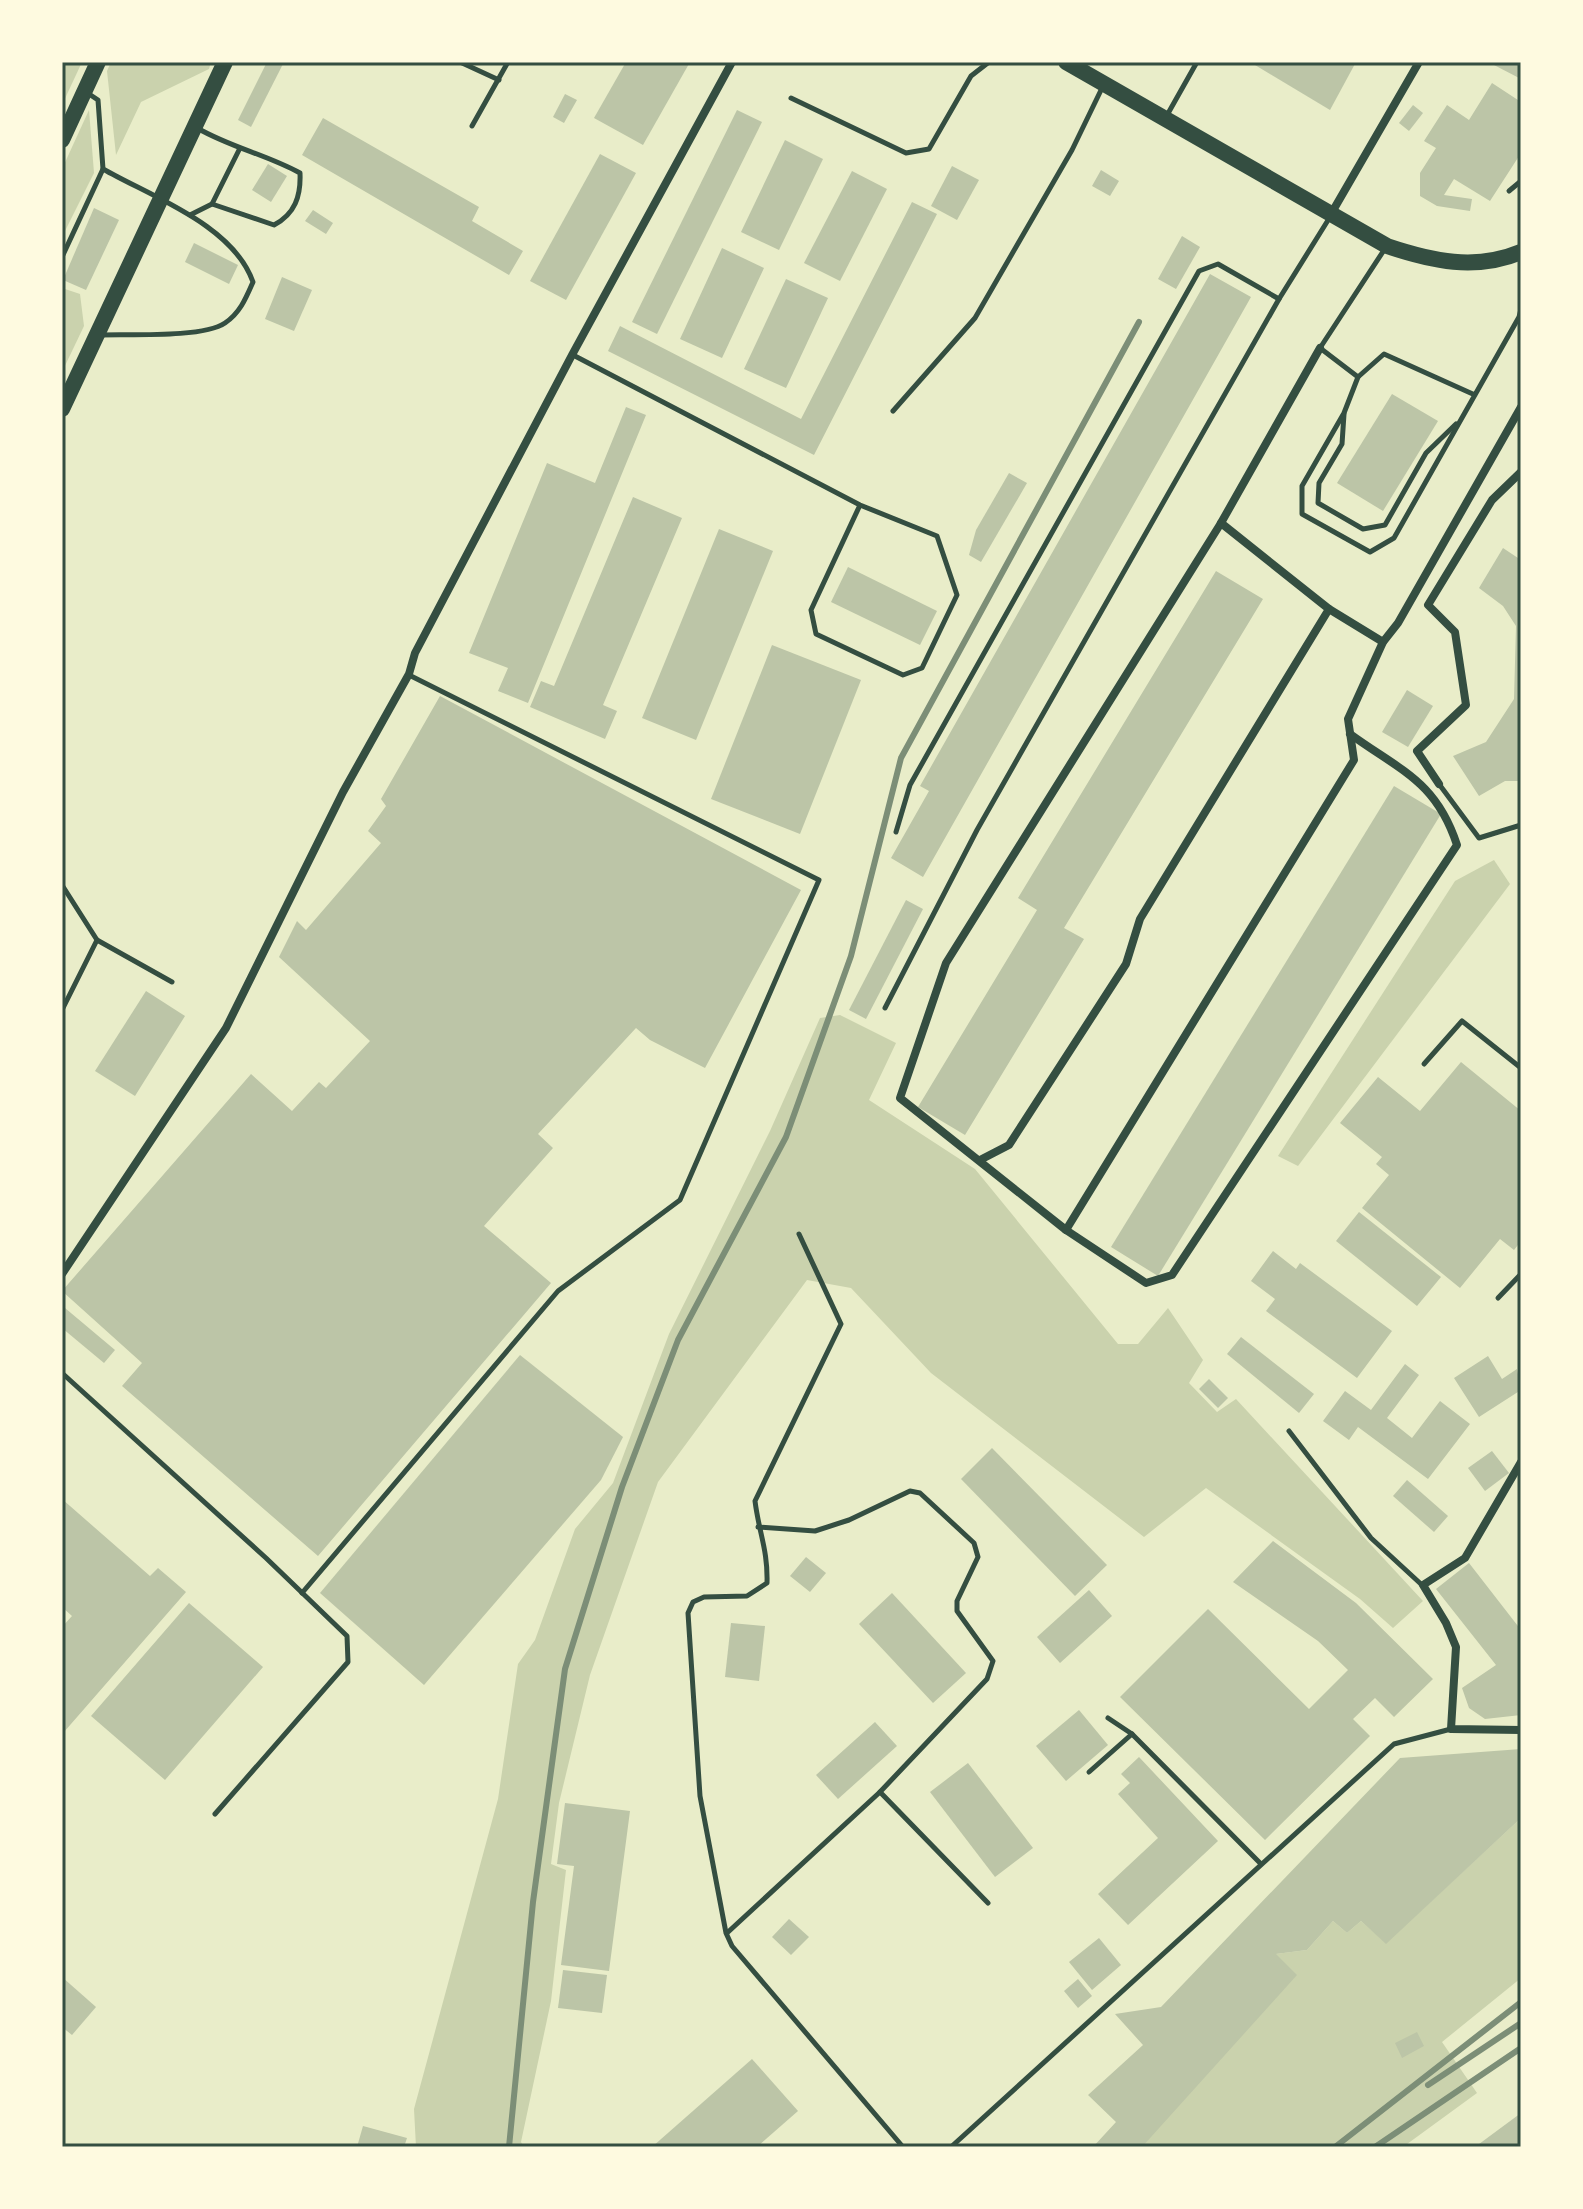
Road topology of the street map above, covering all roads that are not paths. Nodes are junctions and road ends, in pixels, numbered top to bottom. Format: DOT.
graph roads {
  1 [pos="98,62"];
  2 [pos="225,62"];
  3 [pos="460,62"];
  4 [pos="508,62"];
  5 [pos="732,62"];
  6 [pos="989,62"];
  7 [pos="1066,62"];
  8 [pos="1197,62"];
  9 [pos="1419,62"];
  10 [pos="499,80"];
  11 [pos="1104,85"];
  12 [pos="84,91"];
  13 [pos="791,98"];
  14 [pos="1164,121"];
  15 [pos="195,126"];
  16 [pos="472,126"];
  17 [pos="62,140"];
  18 [pos="239,150"];
  19 [pos="103,169"];
  20 [pos="1521,181"];
  21 [pos="1509,191"];
  22 [pos="159,201"];
  23 [pos="212,204"];
  24 [pos="189,215"];
  25 [pos="1330,216"];
  26 [pos="1387,246"];
  27 [pos="1521,252"];
  28 [pos="62,257"];
  29 [pos="1279,299"];
  30 [pos="1521,309"];
  31 [pos="97,335"];
  32 [pos="1320,348"];
  33 [pos="572,355"];
  34 [pos="1358,377"];
  35 [pos="1475,395"];
  36 [pos="1521,407"];
  37 [pos="62,409"];
  38 [pos="893,411"];
  39 [pos="1344,413"];
  40 [pos="1462,418"];
  41 [pos="1521,472"];
  42 [pos="860,505"];
  43 [pos="1221,523"];
  44 [pos="1329,609"];
  45 [pos="1383,642"];
  46 [pos="409,674"];
  47 [pos="1350,734"];
  48 [pos="1439,784"];
  49 [pos="1521,825"];
  50 [pos="896,832"];
  51 [pos="62,885"];
  52 [pos="97,940"];
  53 [pos="172,982"];
  54 [pos="885,1008"];
  55 [pos="62,1010"];
  56 [pos="1424,1064"];
  57 [pos="1521,1068"];
  58 [pos="980,1160"];
  59 [pos="1066,1230"];
  60 [pos="799,1234"];
  61 [pos="62,1274"];
  62 [pos="1521,1274"];
  63 [pos="1498,1298"];
  64 [pos="62,1373"];
  65 [pos="1289,1431"];
  66 [pos="1521,1462"];
  67 [pos="758,1527"];
  68 [pos="1423,1585"];
  69 [pos="302,1593"];
  70 [pos="1108,1718"];
  71 [pos="1451,1729"];
  72 [pos="1521,1730"];
  73 [pos="1132,1734"];
  74 [pos="1089,1772"];
  75 [pos="880,1792"];
  76 [pos="215,1814"];
  77 [pos="1260,1863"];
  78 [pos="988,1903"];
  79 [pos="726,1933"];
  80 [pos="903,2147"];
  81 [pos="951,2147"];
  1 -- 12 [label="main road"];
  2 -- 15 [label="main road"];
  3 -- 10 [label="lane"];
  4 -- 10 [label="lane"];
  5 -- 33 [label="street"];
  6 -- 13 [label="lane"];
  7 -- 11 [label="main road"];
  8 -- 14 [label="lane"];
  9 -- 25 [label="street"];
  10 -- 16 [label="lane"];
  11 -- 14 [label="main road"];
  11 -- 38 [label="lane"];
  12 -- 17 [label="main road"];
  12 -- 19 [label="lane"];
  14 -- 25 [label="main road"];
  15 -- 18 [label="lane"];
  15 -- 22 [label="main road"];
  18 -- 23 [label="lane"];
  18 -- 23 [label="lane"];
  19 -- 22 [label="lane"];
  19 -- 28 [label="lane"];
  20 -- 21 [label="lane"];
  22 -- 24 [label="lane"];
  22 -- 31 [label="main road"];
  23 -- 24 [label="lane"];
  24 -- 31 [label="lane"];
  25 -- 26 [label="main road"];
  25 -- 29 [label="lane"];
  26 -- 27 [label="main road"];
  26 -- 32 [label="lane"];
  29 -- 50 [label="lane"];
  29 -- 54 [label="lane"];
  30 -- 35 [label="lane"];
  31 -- 37 [label="main road"];
  32 -- 34 [label="lane"];
  32 -- 43 [label="street"];
  33 -- 42 [label="lane"];
  33 -- 46 [label="street"];
  34 -- 35 [label="lane"];
  34 -- 39 [label="lane"];
  35 -- 40 [label="lane"];
  36 -- 45 [label="street"];
  39 -- 40 [label="lane"];
  39 -- 40 [label="lane"];
  41 -- 48 [label="street"];
  42 -- 42 [label="lane"];
  43 -- 44 [label="street"];
  43 -- 58 [label="street"];
  44 -- 45 [label="street"];
  44 -- 58 [label="street"];
  45 -- 47 [label="street"];
  46 -- 61 [label="street"];
  46 -- 69 [label="lane"];
  47 -- 59 [label="street"];
  47 -- 59 [label="street"];
  48 -- 49 [label="lane"];
  51 -- 52 [label="lane"];
  52 -- 53 [label="lane"];
  52 -- 55 [label="lane"];
  56 -- 57 [label="lane"];
  58 -- 59 [label="street"];
  60 -- 67 [label="lane"];
  62 -- 63 [label="lane"];
  64 -- 69 [label="lane"];
  65 -- 68 [label="lane"];
  66 -- 68 [label="street"];
  67 -- 75 [label="lane"];
  67 -- 79 [label="lane"];
  68 -- 71 [label="street"];
  69 -- 76 [label="lane"];
  70 -- 73 [label="lane"];
  71 -- 72 [label="street"];
  71 -- 77 [label="lane"];
  73 -- 74 [label="lane"];
  73 -- 77 [label="lane"];
  75 -- 78 [label="lane"];
  75 -- 79 [label="lane"];
  77 -- 81 [label="lane"];
  79 -- 80 [label="lane"];
}
